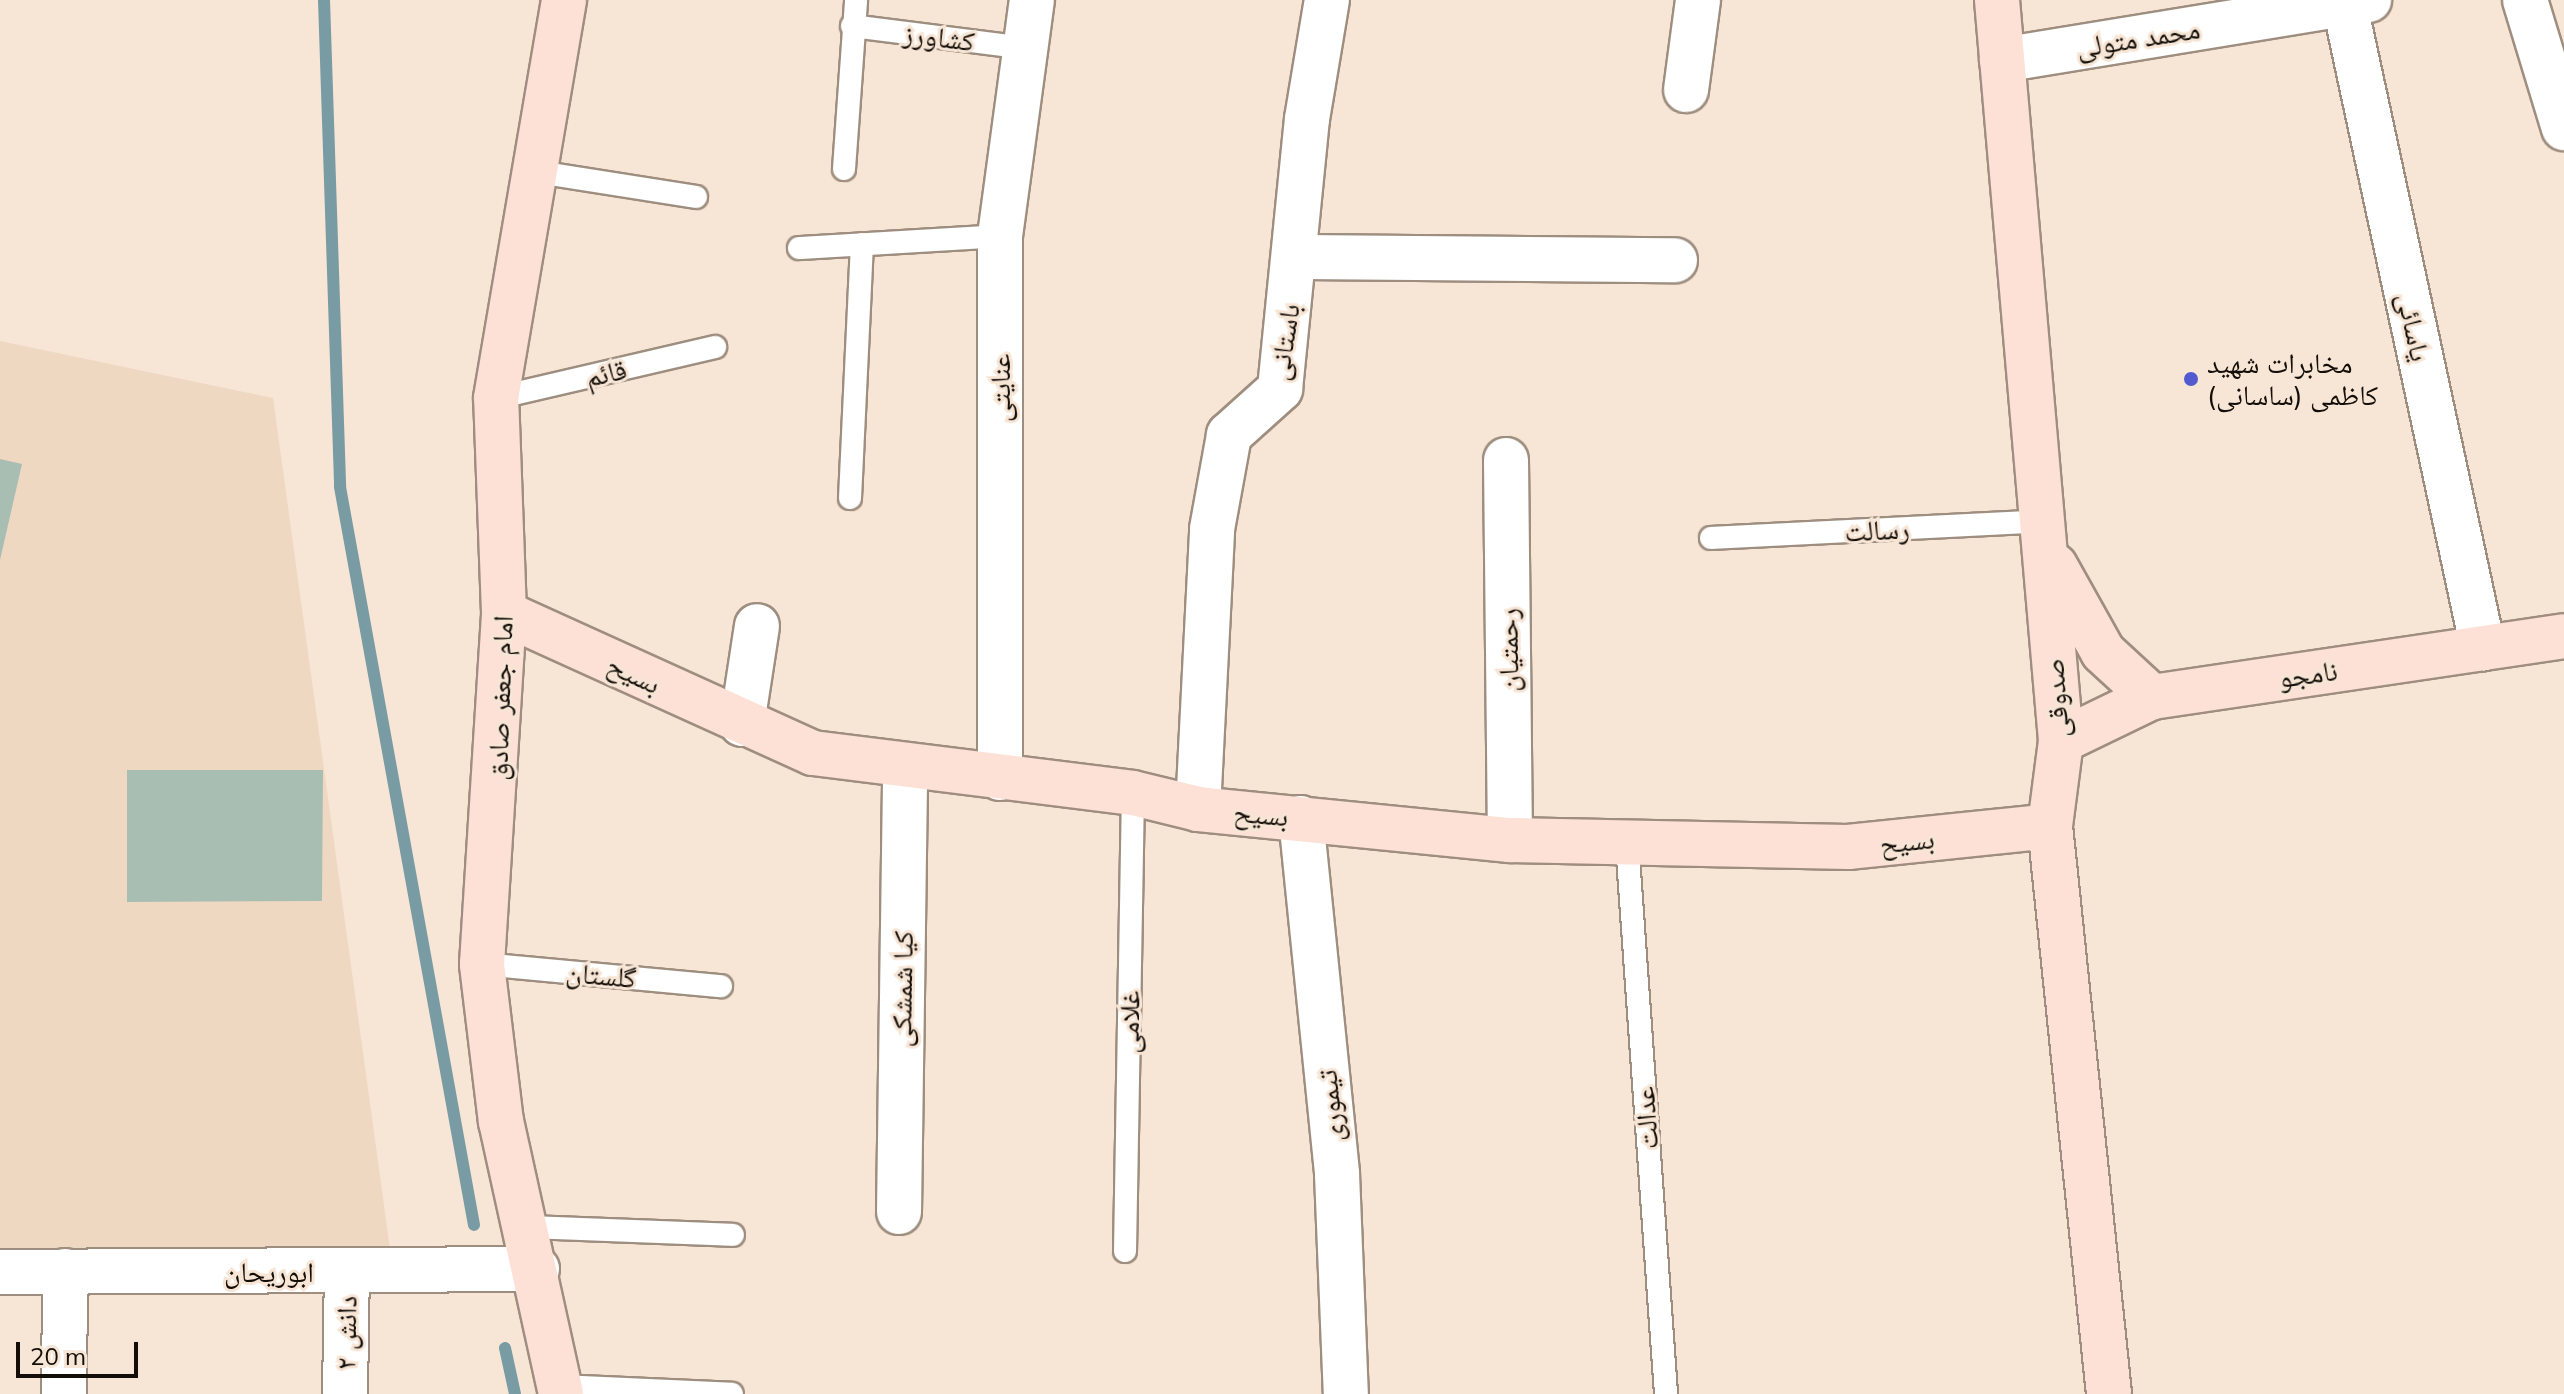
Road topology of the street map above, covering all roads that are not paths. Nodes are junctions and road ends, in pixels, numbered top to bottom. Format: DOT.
graph roads {
  1 [pos="564,0"];
  2 [pos="856,0"];
  3 [pos="1032,0"];
  4 [pos="1327,0"];
  5 [pos="1698,0"];
  6 [pos="1997,0"];
  7 [pos="2525,0"];
  8 [pos="2357,3"];
  9 [pos="852,26"];
  10 [pos="1026,48"];
  11 [pos="2002,60"];
  12 [pos="1686,90"];
  13 [pos="2564,128"];
  14 [pos="844,169"];
  15 [pos="532,171"];
  16 [pos="696,197"];
  17 [pos="1000,236"];
  18 [pos="862,244"];
  19 [pos="799,248"];
  20 [pos="1296,257"];
  21 [pos="1675,260"];
  22 [pos="715,347"];
  23 [pos="496,398"];
  24 [pos="1506,460"];
  25 [pos="850,498"];
  26 [pos="2043,533"];
  27 [pos="1711,538"];
  28 [pos="504,613"];
  29 [pos="757,626"];
  30 [pos="2564,636"];
  31 [pos="2483,648"];
  32 [pos="2152,697"];
  33 [pos="742,724"];
  34 [pos="2061,741"];
  35 [pos="905,765"];
  36 [pos="1000,778"];
  37 [pos="1133,793"];
  38 [pos="1198,809"];
  39 [pos="1301,818"];
  40 [pos="2050,826"];
  41 [pos="1510,840"];
  42 [pos="1627,843"];
  43 [pos="482,964"];
  44 [pos="721,986"];
  45 [pos="899,1212"];
  46 [pos="527,1227"];
  47 [pos="733,1235"];
  48 [pos="1125,1251"];
  49 [pos="537,1269"];
  50 [pos="65,1271"];
  51 [pos="0,1272"];
  52 [pos="347,1273"];
  53 [pos="560,1390"];
  54 [pos="64,1394"];
  55 [pos="345,1394"];
  56 [pos="732,1394"];
  57 [pos="1346,1394"];
  58 [pos="1666,1394"];
  59 [pos="2109,1394"];
  1 -- 15 [label="street, امام جعفر صادق"];
  2 -- 9 [label="lane"];
  3 -- 10 [label="street, عنایتی"];
  4 -- 20 [label="street, باستانی"];
  5 -- 12 [label="street"];
  6 -- 11 [label="street, صدوقی"];
  7 -- 13 [label="street"];
  8 -- 11 [label="street, محمد متولی"];
  8 -- 31 [label="street, یاسائی"];
  9 -- 10 [label="lane, کشاورز"];
  9 -- 14 [label="lane"];
  10 -- 17 [label="street, عنایتی"];
  11 -- 26 [label="street, صدوقی"];
  15 -- 16 [label="lane"];
  15 -- 23 [label="street, امام جعفر صادق"];
  17 -- 18 [label="lane"];
  17 -- 36 [label="street, عنایتی"];
  18 -- 19 [label="lane"];
  18 -- 25 [label="lane"];
  20 -- 21 [label="street"];
  20 -- 38 [label="street, باستانی"];
  22 -- 23 [label="lane, قائم"];
  23 -- 28 [label="street, امام جعفر صادق"];
  24 -- 41 [label="street, رحمتیان"];
  26 -- 27 [label="lane, رسالت"];
  26 -- 32 [label="street"];
  26 -- 34 [label="street, صدوقی"];
  28 -- 33 [label="street, بسیح"];
  28 -- 43 [label="street, امام جعفر صادق"];
  29 -- 33 [label="street"];
  30 -- 31 [label="street, نامجو"];
  31 -- 32 [label="street, نامجو"];
  32 -- 34 [label="street, نامجو"];
  33 -- 35 [label="street, بسیح"];
  34 -- 40 [label="street, صدوقی"];
  35 -- 36 [label="street, بسیح"];
  35 -- 45 [label="street, کیا شمشکی"];
  36 -- 37 [label="street, بسیح"];
  37 -- 38 [label="street, بسیح"];
  37 -- 48 [label="lane, غلامی"];
  38 -- 39 [label="street, بسیح"];
  39 -- 41 [label="street, بسیح"];
  39 -- 57 [label="street, تیموری"];
  40 -- 42 [label="street, بسیح"];
  40 -- 59 [label="street, صدوقی"];
  41 -- 42 [label="street, بسیح"];
  42 -- 58 [label="lane, عدالت"];
  43 -- 44 [label="lane, گلستان"];
  43 -- 46 [label="street, امام جعفر صادق"];
  46 -- 47 [label="lane"];
  46 -- 49 [label="street, امام جعفر صادق"];
  49 -- 52 [label="street, ابوریحان"];
  49 -- 53 [label="street, امام جعفر صادق"];
  50 -- 51 [label="street, ابوریحان"];
  50 -- 52 [label="street, ابوریحان"];
  50 -- 54 [label="street"];
  52 -- 55 [label="street, دانش ۲"];
  53 -- 56 [label="lane"];
}
